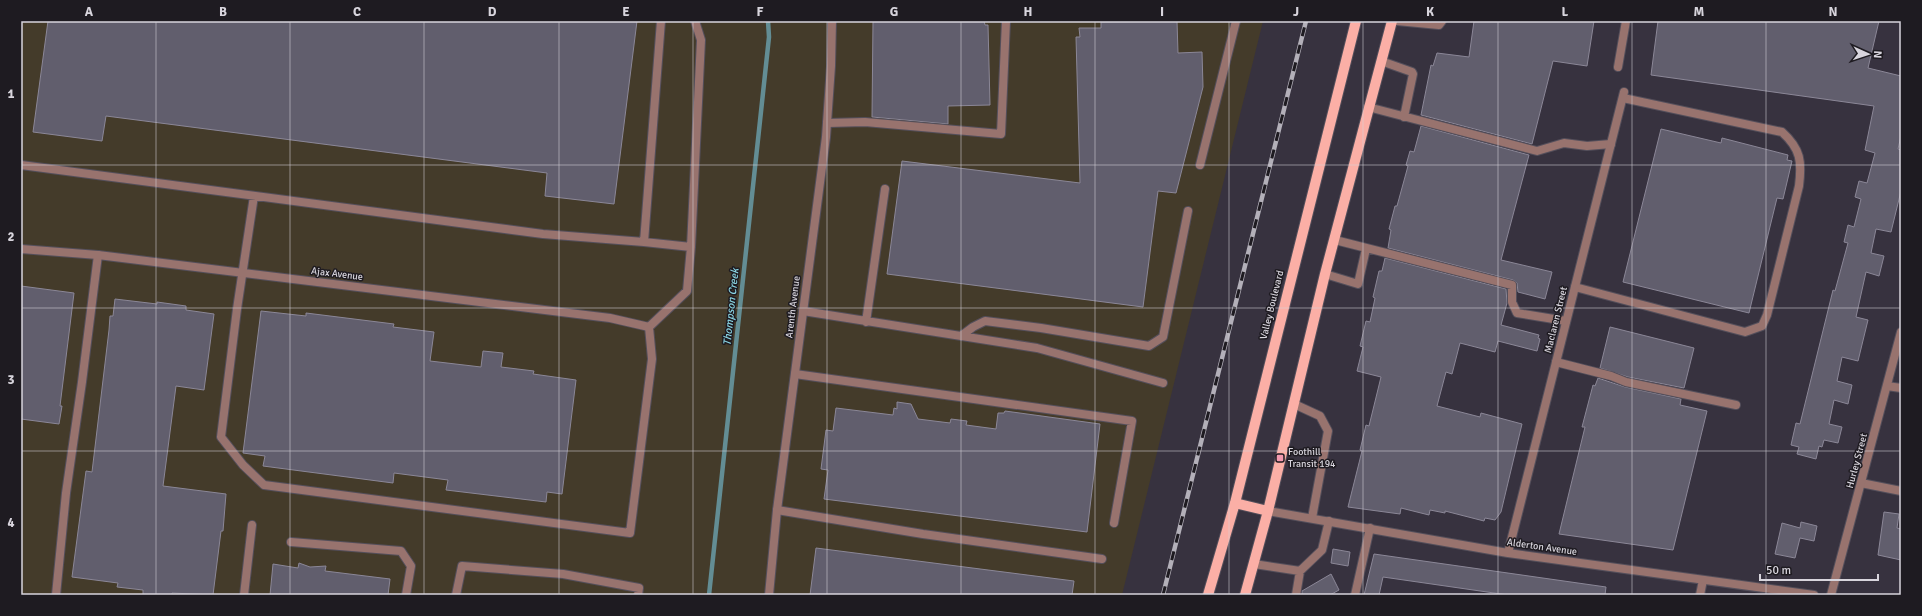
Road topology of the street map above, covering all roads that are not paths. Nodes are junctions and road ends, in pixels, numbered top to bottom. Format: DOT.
graph roads {
  1 [pos="661,21"];
  2 [pos="695,21"];
  3 [pos="832,21"];
  4 [pos="1006,21"];
  5 [pos="1236,21"];
  6 [pos="1356,21"];
  7 [pos="1392,21"];
  8 [pos="1397,21"];
  9 [pos="1442,21"];
  10 [pos="1626,21"];
  11 [pos="1381,61"];
  12 [pos="1618,66"];
  13 [pos="1368,107"];
  14 [pos="1404,118"];
  15 [pos="827,123"];
  16 [pos="1611,144"];
  17 [pos="21,165"];
  18 [pos="1200,165"];
  19 [pos="884,190"];
  20 [pos="254,196"];
  21 [pos="1188,212"];
  22 [pos="1335,240"];
  23 [pos="644,242"];
  24 [pos="691,247"];
  25 [pos="21,249"];
  26 [pos="1366,249"];
  27 [pos="98,255"];
  28 [pos="243,273"];
  29 [pos="1325,274"];
  30 [pos="1575,287"];
  31 [pos="803,311"];
  32 [pos="1566,321"];
  33 [pos="866,322"];
  34 [pos="648,327"];
  35 [pos="1901,332"];
  36 [pos="961,336"];
  37 [pos="1556,362"];
  38 [pos="795,374"];
  39 [pos="1163,383"];
  40 [pos="1887,386"];
  41 [pos="1901,388"];
  42 [pos="1294,404"];
  43 [pos="1736,405"];
  44 [pos="1861,483"];
  45 [pos="1901,491"];
  46 [pos="1235,503"];
  47 [pos="777,510"];
  48 [pos="1268,511"];
  49 [pos="1312,518"];
  50 [pos="1329,521"];
  51 [pos="1114,523"];
  52 [pos="252,525"];
  53 [pos="1370,528"];
  54 [pos="291,542"];
  55 [pos="1508,553"];
  56 [pos="1102,559"];
  57 [pos="1254,564"];
  58 [pos="1300,571"];
  59 [pos="1703,580"];
  60 [pos="56,595"];
  61 [pos="244,595"];
  62 [pos="406,595"];
  63 [pos="456,595"];
  64 [pos="638,595"];
  65 [pos="769,595"];
  66 [pos="1208,595"];
  67 [pos="1245,595"];
  68 [pos="1296,595"];
  69 [pos="1355,595"];
  70 [pos="1700,595"];
  71 [pos="1814,595"];
  72 [pos="1831,595"];
  1 -- 23 [label="street"];
  2 -- 24 [label="street"];
  3 -- 15 [label="street, Arenth Avenue"];
  4 -- 15 [label="street"];
  5 -- 18 [label="street"];
  6 -- 46 [label="main road, Valley Boulevard"];
  7 -- 11 [label="main road"];
  8 -- 9 [label="street"];
  10 -- 12 [label="street"];
  11 -- 13 [label="main road"];
  11 -- 14 [label="street"];
  13 -- 14 [label="street"];
  13 -- 22 [label="main road"];
  14 -- 16 [label="street"];
  15 -- 31 [label="street, Arenth Avenue"];
  16 -- 30 [label="street, Maclaren Street"];
  16 -- 30 [label="street, Maclaren Street"];
  17 -- 20 [label="street"];
  19 -- 33 [label="street"];
  20 -- 23 [label="street"];
  20 -- 28 [label="street"];
  21 -- 36 [label="street"];
  22 -- 26 [label="street"];
  22 -- 29 [label="main road"];
  23 -- 24 [label="street"];
  24 -- 34 [label="street"];
  25 -- 27 [label="street, Ajax Avenue"];
  26 -- 29 [label="street"];
  26 -- 32 [label="street"];
  27 -- 28 [label="street, Ajax Avenue"];
  27 -- 60 [label="street"];
  28 -- 34 [label="street, Ajax Avenue"];
  28 -- 34 [label="street"];
  29 -- 42 [label="main road"];
  30 -- 32 [label="street, Maclaren Street"];
  31 -- 33 [label="street"];
  31 -- 38 [label="street, Arenth Avenue"];
  32 -- 37 [label="street, Maclaren Street"];
  33 -- 36 [label="street"];
  35 -- 40 [label="street, Hurley Street"];
  36 -- 39 [label="street"];
  37 -- 43 [label="street"];
  37 -- 55 [label="street, Maclaren Street"];
  38 -- 47 [label="street, Arenth Avenue"];
  38 -- 51 [label="street"];
  40 -- 41 [label="street"];
  40 -- 44 [label="street, Hurley Street"];
  42 -- 48 [label="main road"];
  42 -- 49 [label="street"];
  44 -- 45 [label="street"];
  44 -- 72 [label="street, Hurley Street"];
  46 -- 48 [label="main road"];
  46 -- 66 [label="main road, Valley Boulevard"];
  47 -- 56 [label="street"];
  47 -- 65 [label="street, Arenth Avenue"];
  48 -- 49 [label="street, Alderton Avenue"];
  48 -- 57 [label="main road"];
  49 -- 50 [label="street, Alderton Avenue"];
  50 -- 53 [label="street, Alderton Avenue"];
  50 -- 58 [label="street"];
  52 -- 61 [label="street"];
  53 -- 55 [label="street, Alderton Avenue"];
  53 -- 69 [label="street"];
  54 -- 62 [label="street"];
  55 -- 59 [label="street, Alderton Avenue"];
  57 -- 58 [label="street"];
  57 -- 67 [label="main road"];
  58 -- 68 [label="street"];
  59 -- 70 [label="street"];
  59 -- 71 [label="street, Alderton Avenue"];
  63 -- 64 [label="street"];
}
